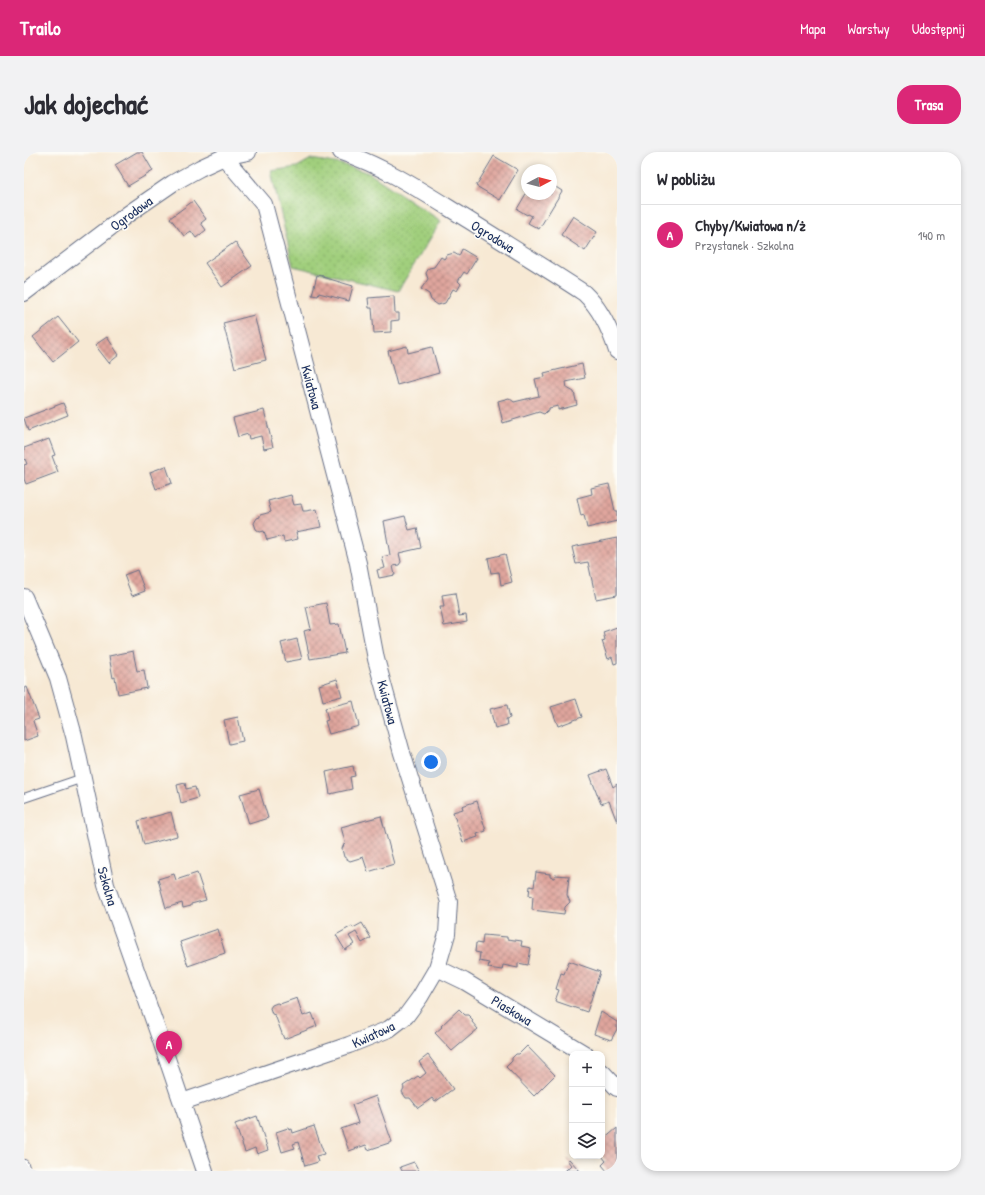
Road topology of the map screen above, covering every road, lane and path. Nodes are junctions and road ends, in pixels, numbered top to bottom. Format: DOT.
graph roads {
  1 [pos="248,152"];
  2 [pos="341,152"];
  3 [pos="224,157"];
  4 [pos="24,293"];
  5 [pos="617,351"];
  6 [pos="24,597"];
  7 [pos="83,778"];
  8 [pos="24,798"];
  9 [pos="437,968"];
  10 [pos="580,1051"];
  11 [pos="605,1075"];
  12 [pos="617,1088"];
  13 [pos="182,1102"];
  14 [pos="24,1164"];
  15 [pos="26,1171"];
  16 [pos="205,1171"];
  1 -- 3 [label="street, Ogrodowa"];
  2 -- 5 [label="street, Ogrodowa"];
  3 -- 4 [label="street, Ogrodowa"];
  3 -- 9 [label="street, Kwiatowa"];
  6 -- 7 [label="street, Szkolna"];
  7 -- 8 [label="lane"];
  7 -- 13 [label="street, Szkolna"];
  9 -- 10 [label="street, Piaskowa"];
  9 -- 13 [label="street, Kwiatowa"];
  11 -- 12 [label="street"];
  13 -- 16 [label="street, Szkolna"];
  14 -- 15 [label="lane"];
}
